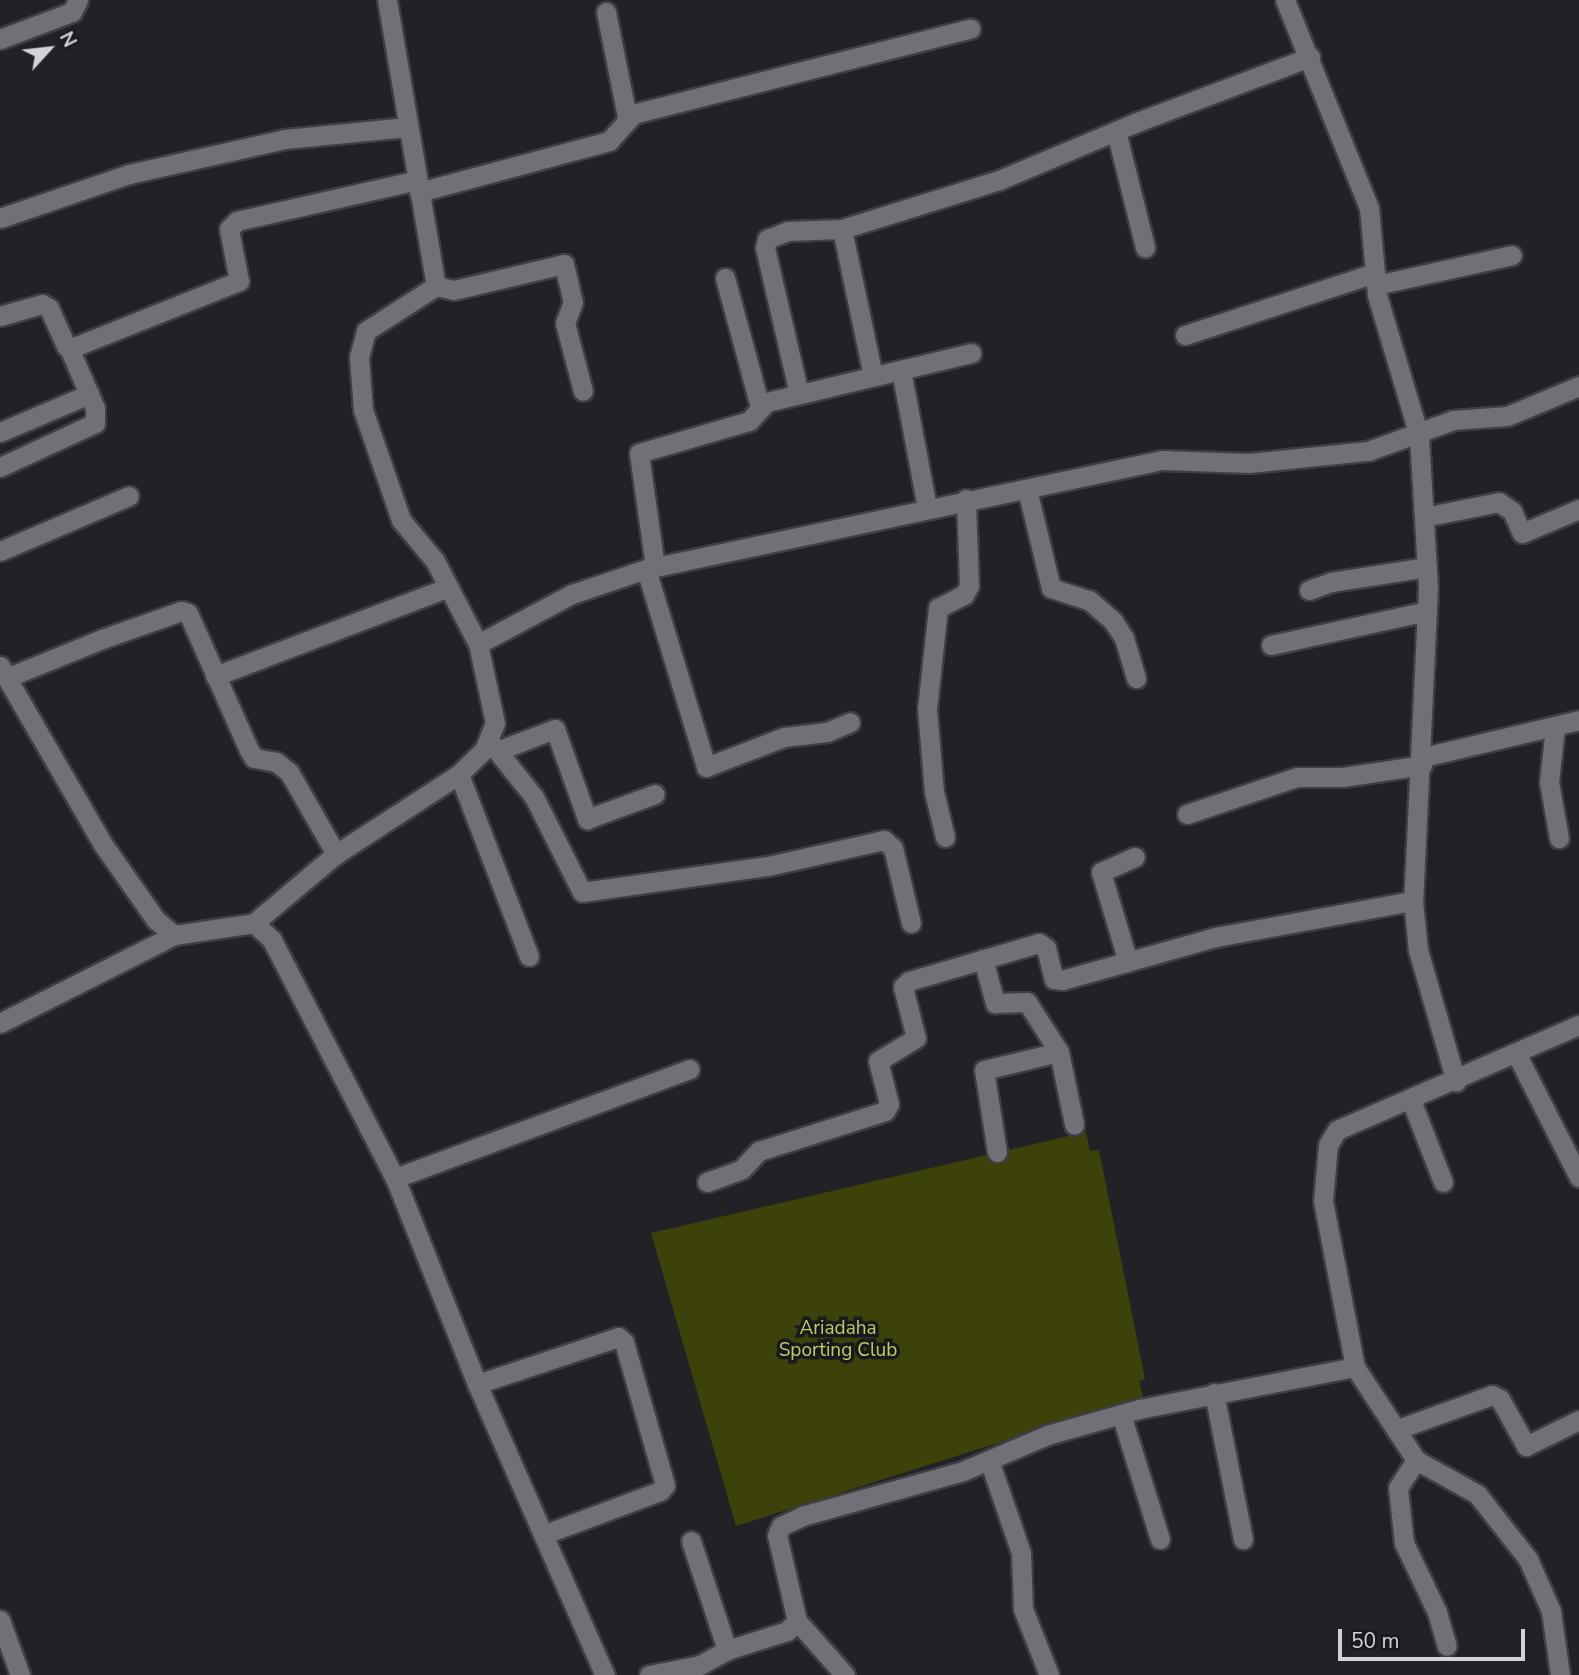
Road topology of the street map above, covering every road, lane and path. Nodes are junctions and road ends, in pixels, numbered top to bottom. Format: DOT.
graph roads {
  1 [pos="78,0"];
  2 [pos="387,0"];
  3 [pos="1287,1"];
  4 [pos="606,12"];
  5 [pos="970,29"];
  6 [pos="0,39"];
  7 [pos="1310,57"];
  8 [pos="627,117"];
  9 [pos="407,128"];
  10 [pos="1116,131"];
  11 [pos="418,186"];
  12 [pos="0,218"];
  13 [pos="842,229"];
  14 [pos="1145,247"];
  15 [pos="1511,255"];
  16 [pos="725,278"];
  17 [pos="1376,279"];
  18 [pos="436,286"];
  19 [pos="0,316"];
  20 [pos="1185,335"];
  21 [pos="69,348"];
  22 [pos="971,353"];
  23 [pos="901,370"];
  24 [pos="873,376"];
  25 [pos="1579,386"];
  26 [pos="583,391"];
  27 [pos="89,394"];
  28 [pos="799,394"];
  29 [pos="760,407"];
  30 [pos="0,432"];
  31 [pos="1419,436"];
  32 [pos="0,467"];
  33 [pos="1027,489"];
  34 [pos="129,496"];
  35 [pos="967,499"];
  36 [pos="927,507"];
  37 [pos="1579,509"];
  38 [pos="1424,517"];
  39 [pos="0,551"];
  40 [pos="1427,567"];
  41 [pos="651,568"];
  42 [pos="449,587"];
  43 [pos="1309,590"];
  44 [pos="1427,611"];
  45 [pos="478,644"];
  46 [pos="1271,645"];
  47 [pos="3,672"];
  48 [pos="215,676"];
  49 [pos="1136,678"];
  50 [pos="1579,720"];
  51 [pos="850,722"];
  52 [pos="1555,727"];
  53 [pos="494,747"];
  54 [pos="1423,761"];
  55 [pos="459,774"];
  56 [pos="655,794"];
  57 [pos="1187,814"];
  58 [pos="945,837"];
  59 [pos="1559,838"];
  60 [pos="336,854"];
  61 [pos="1135,857"];
  62 [pos="1413,901"];
  63 [pos="254,923"];
  64 [pos="911,923"];
  65 [pos="174,935"];
  66 [pos="529,956"];
  67 [pos="983,959"];
  68 [pos="1128,962"];
  69 [pos="0,1023"];
  70 [pos="1579,1025"];
  71 [pos="1059,1052"];
  72 [pos="1517,1055"];
  73 [pos="690,1069"];
  74 [pos="1456,1082"];
  75 [pos="1411,1100"];
  76 [pos="1074,1124"];
  77 [pos="996,1152"];
  78 [pos="1579,1177"];
  79 [pos="395,1178"];
  80 [pos="707,1182"];
  81 [pos="1443,1182"];
  82 [pos="1354,1367"];
  83 [pos="477,1384"];
  84 [pos="1214,1392"];
  85 [pos="1121,1414"];
  86 [pos="1579,1420"];
  87 [pos="1398,1429"];
  88 [pos="989,1460"];
  89 [pos="1416,1460"];
  90 [pos="545,1534"];
  91 [pos="1160,1539"];
  92 [pos="1243,1539"];
  93 [pos="691,1541"];
  94 [pos="0,1620"];
  95 [pos="797,1621"];
  96 [pos="1447,1646"];
  97 [pos="727,1650"];
  98 [pos="683,1672"];
  99 [pos="20,1675"];
  100 [pos="605,1675"];
  101 [pos="649,1675"];
  102 [pos="845,1675"];
  103 [pos="1049,1675"];
  104 [pos="1560,1675"];
  1 -- 6 [label="street"];
  2 -- 9 [label="street"];
  3 -- 7 [label="street"];
  4 -- 8 [label="street"];
  5 -- 8 [label="street"];
  7 -- 10 [label="street"];
  7 -- 17 [label="street"];
  8 -- 11 [label="street"];
  9 -- 11 [label="street"];
  9 -- 12 [label="street"];
  10 -- 13 [label="street"];
  10 -- 14 [label="street"];
  11 -- 18 [label="street"];
  11 -- 21 [label="street"];
  13 -- 24 [label="street"];
  13 -- 28 [label="street"];
  15 -- 17 [label="street"];
  16 -- 29 [label="street"];
  17 -- 20 [label="street"];
  17 -- 31 [label="street"];
  18 -- 26 [label="street"];
  18 -- 42 [label="street"];
  19 -- 21 [label="street"];
  21 -- 27 [label="street"];
  22 -- 23 [label="street"];
  23 -- 24 [label="street"];
  23 -- 36 [label="street"];
  24 -- 28 [label="street"];
  25 -- 31 [label="street"];
  27 -- 30 [label="street"];
  27 -- 32 [label="street"];
  28 -- 29 [label="street"];
  29 -- 41 [label="street"];
  31 -- 33 [label="street"];
  31 -- 38 [label="street"];
  33 -- 35 [label="street"];
  33 -- 49 [label="street"];
  34 -- 39 [label="street"];
  35 -- 36 [label="street"];
  35 -- 58 [label="street"];
  36 -- 41 [label="street"];
  37 -- 38 [label="street"];
  38 -- 40 [label="street"];
  40 -- 43 [label="street"];
  40 -- 44 [label="street"];
  41 -- 45 [label="street"];
  41 -- 51 [label="street"];
  42 -- 45 [label="street"];
  42 -- 48 [label="street"];
  44 -- 46 [label="street"];
  44 -- 54 [label="street"];
  45 -- 53 [label="street"];
  47 -- 48 [label="street"];
  47 -- 65 [label="street"];
  48 -- 60 [label="street"];
  50 -- 52 [label="street"];
  52 -- 54 [label="street"];
  52 -- 59 [label="street"];
  53 -- 55 [label="street"];
  53 -- 56 [label="street"];
  53 -- 64 [label="street"];
  54 -- 57 [label="street"];
  54 -- 62 [label="street"];
  55 -- 60 [label="street"];
  55 -- 66 [label="street"];
  60 -- 63 [label="street"];
  61 -- 68 [label="street"];
  62 -- 68 [label="street"];
  62 -- 74 [label="street"];
  63 -- 65 [label="street"];
  63 -- 79 [label="street"];
  65 -- 69 [label="street"];
  67 -- 68 [label="street"];
  67 -- 71 [label="street"];
  67 -- 80 [label="street"];
  70 -- 72 [label="street"];
  71 -- 76 [label="street"];
  71 -- 77 [label="street"];
  72 -- 74 [label="street"];
  72 -- 78 [label="street"];
  73 -- 79 [label="street"];
  74 -- 75 [label="street"];
  75 -- 81 [label="street"];
  75 -- 82 [label="street"];
  79 -- 83 [label="street"];
  82 -- 84 [label="street"];
  82 -- 87 [label="street"];
  83 -- 90 [label="street"];
  83 -- 90 [label="street"];
  84 -- 85 [label="street"];
  84 -- 92 [label="street"];
  85 -- 88 [label="street"];
  85 -- 91 [label="street"];
  86 -- 87 [label="street"];
  87 -- 89 [label="street"];
  88 -- 95 [label="street"];
  88 -- 103 [label="street"];
  89 -- 96 [label="street"];
  89 -- 104 [label="street"];
  90 -- 100 [label="street"];
  93 -- 97 [label="street"];
  94 -- 99 [label="street"];
  95 -- 97 [label="street"];
  95 -- 102 [label="street"];
  97 -- 98 [label="street"];
  98 -- 101 [label="street"];
}
